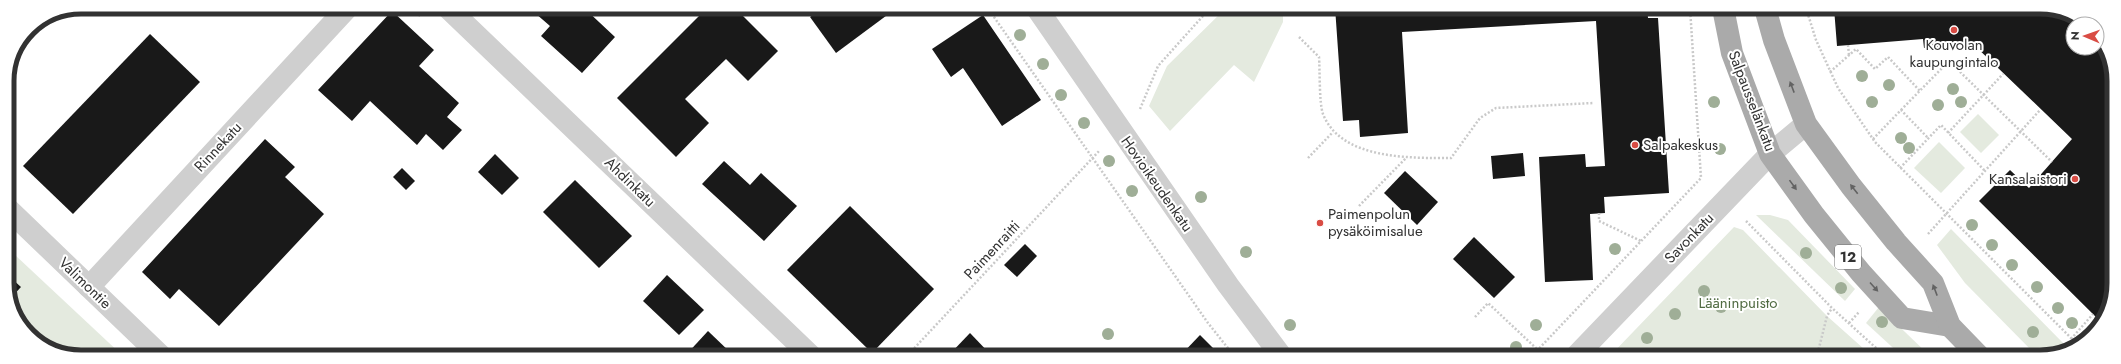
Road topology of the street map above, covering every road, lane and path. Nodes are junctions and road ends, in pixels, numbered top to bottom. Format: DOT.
graph roads {
  1 [pos="342,14"];
  2 [pos="454,14"];
  3 [pos="992,14"];
  4 [pos="1041,14"];
  5 [pos="1205,14"];
  6 [pos="1690,14"];
  7 [pos="1723,14"];
  8 [pos="1767,14"];
  9 [pos="1808,14"];
  10 [pos="1299,37"];
  11 [pos="1848,45"];
  12 [pos="1849,56"];
  13 [pos="1830,72"];
  14 [pos="2003,74"];
  15 [pos="1920,92"];
  16 [pos="1983,95"];
  17 [pos="1593,103"];
  18 [pos="1901,110"];
  19 [pos="2040,110"];
  20 [pos="1806,124"];
  21 [pos="1119,130"];
  22 [pos="1333,132"];
  23 [pos="2021,132"];
  24 [pos="1948,133"];
  25 [pos="1928,138"];
  26 [pos="1873,139"];
  27 [pos="1770,154"];
  28 [pos="1093,158"];
  29 [pos="1308,158"];
  30 [pos="1407,158"];
  31 [pos="2052,162"];
  32 [pos="1900,168"];
  33 [pos="1985,171"];
  34 [pos="1359,206"];
  35 [pos="1599,213"];
  36 [pos="14,215"];
  37 [pos="1946,215"];
  38 [pos="1743,219"];
  39 [pos="1925,238"];
  40 [pos="1641,241"];
  41 [pos="89,287"];
  42 [pos="1832,308"];
  43 [pos="2093,314"];
  44 [pos="1475,317"];
  45 [pos="1950,326"];
  46 [pos="2071,339"];
  47 [pos="1818,348"];
  48 [pos="155,350"];
  49 [pos="805,350"];
  50 [pos="913,350"];
  51 [pos="1229,350"];
  52 [pos="1277,350"];
  53 [pos="1538,350"];
  54 [pos="1582,350"];
  55 [pos="1878,350"];
  56 [pos="1973,350"];
  1 -- 41 [label="street, Rinnekatu"];
  2 -- 49 [label="street, Ahdinkatu"];
  3 -- 28 [label="path"];
  4 -- 21 [label="street, Hovioikeudenkatu"];
  5 -- 21 [label="path"];
  6 -- 40 [label="path"];
  7 -- 27 [label="main road, Salpausselänkatu / 12"];
  20 -- 8 [label="main road, one-way"];
  9 -- 13 [label="path"];
  10 -- 22 [label="path"];
  11 -- 12 [label="path"];
  12 -- 13 [label="path"];
  12 -- 15 [label="path"];
  13 -- 26 [label="path"];
  14 -- 16 [label="path"];
  15 -- 16 [label="path"];
  15 -- 18 [label="path"];
  16 -- 23 [label="path"];
  16 -- 24 [label="path"];
  17 -- 30 [label="path"];
  18 -- 25 [label="path"];
  18 -- 26 [label="path"];
  19 -- 23 [label="path"];
  20 -- 27 [label="street, Savonkatu"];
  45 -- 20 [label="main road, one-way"];
  21 -- 52 [label="street, Hovioikeudenkatu"];
  22 -- 29 [label="path"];
  22 -- 30 [label="path"];
  23 -- 31 [label="path"];
  23 -- 33 [label="path"];
  24 -- 25 [label="path"];
  24 -- 33 [label="path"];
  25 -- 32 [label="path"];
  26 -- 32 [label="path"];
  27 -- 45 [label="main road, Salpausselänkatu / 12, one-way"];
  27 -- 54 [label="street, Savonkatu"];
  28 -- 50 [label="path, Paimenraitti"];
  28 -- 51 [label="path"];
  30 -- 34 [label="path"];
  32 -- 37 [label="path"];
  33 -- 37 [label="path"];
  35 -- 40 [label="path"];
  36 -- 41 [label="street, Valimontie"];
  37 -- 39 [label="path"];
  37 -- 46 [label="path"];
  38 -- 42 [label="path"];
  40 -- 53 [label="path"];
  41 -- 48 [label="street, Valimontie"];
  42 -- 47 [label="path"];
  42 -- 55 [label="path"];
  43 -- 46 [label="path"];
  44 -- 53 [label="path"];
  45 -- 56 [label="main road"];
}
